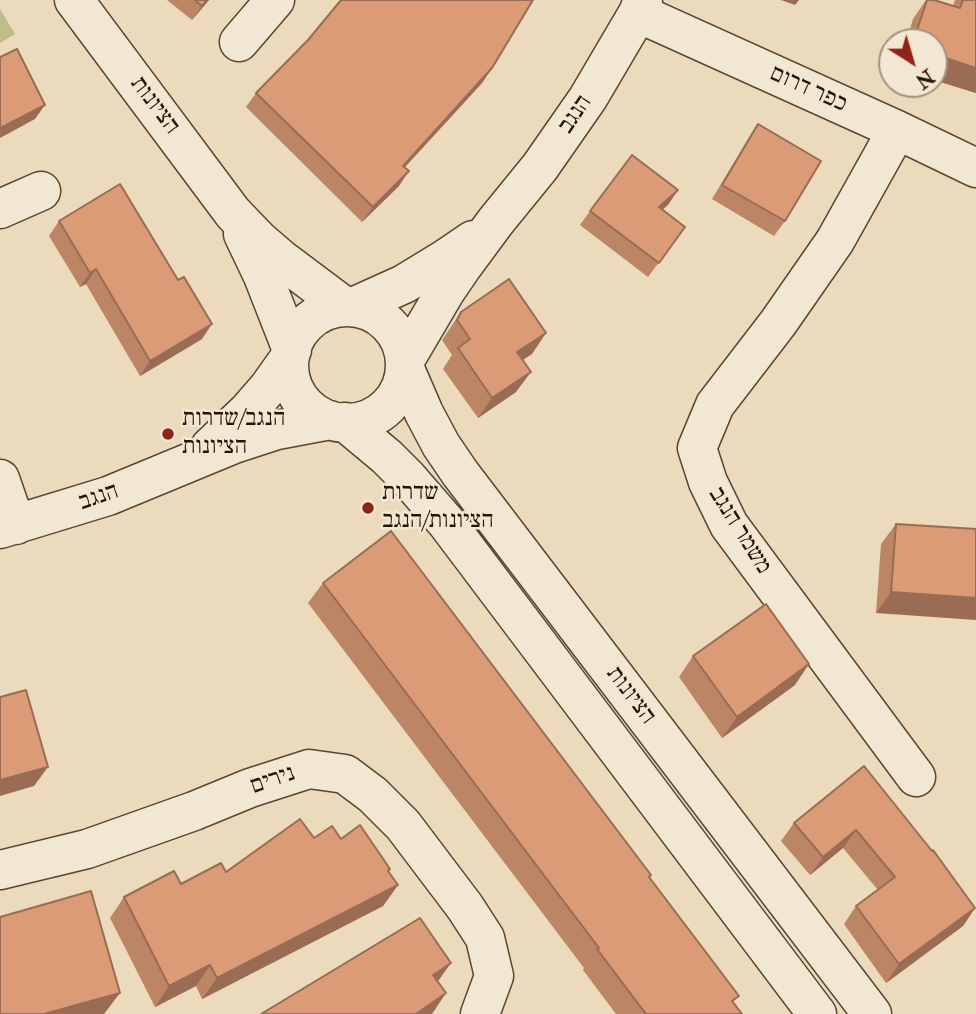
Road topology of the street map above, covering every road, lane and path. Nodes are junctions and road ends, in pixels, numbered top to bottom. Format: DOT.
graph roads {
  1 [pos="74,0"];
  2 [pos="275,0"];
  3 [pos="641,7"];
  4 [pos="239,41"];
  5 [pos="897,130"];
  6 [pos="976,168"];
  7 [pos="41,191"];
  8 [pos="0,209"];
  9 [pos="233,213"];
  10 [pos="496,221"];
  11 [pos="349,307"];
  12 [pos="291,354"];
  13 [pos="405,364"];
  14 [pos="338,421"];
  15 [pos="195,460"];
  16 [pos="0,479"];
  17 [pos="8,527"];
  18 [pos="916,777"];
  19 [pos="0,870"];
  20 [pos="480,1014"];
  21 [pos="817,1014"];
  22 [pos="872,1014"];
  1 -- 9 [label="street, הציונות"];
  2 -- 4 [label="street"];
  3 -- 5 [label="street, כפר דרום"];
  3 -- 10 [label="street, הנגב"];
  5 -- 6 [label="street, כפר דרום"];
  5 -- 18 [label="street, משמר הנגב"];
  7 -- 8 [label="street"];
  9 -- 11 [label="street, הציונות"];
  9 -- 12 [label="street, הציונות"];
  10 -- 11 [label="street, הנגב"];
  10 -- 13 [label="street, הנגב"];
  11 -- 12 [label="street"];
  11 -- 13 [label="street"];
  12 -- 14 [label="street"];
  12 -- 15 [label="street, הנגב"];
  13 -- 14 [label="street"];
  13 -- 22 [label="street, הציונות"];
  14 -- 15 [label="street, הנגב"];
  14 -- 21 [label="street, הציונות"];
  15 -- 17 [label="street, הנגב"];
  16 -- 17 [label="street"];
  19 -- 20 [label="street, נירים"];
}
